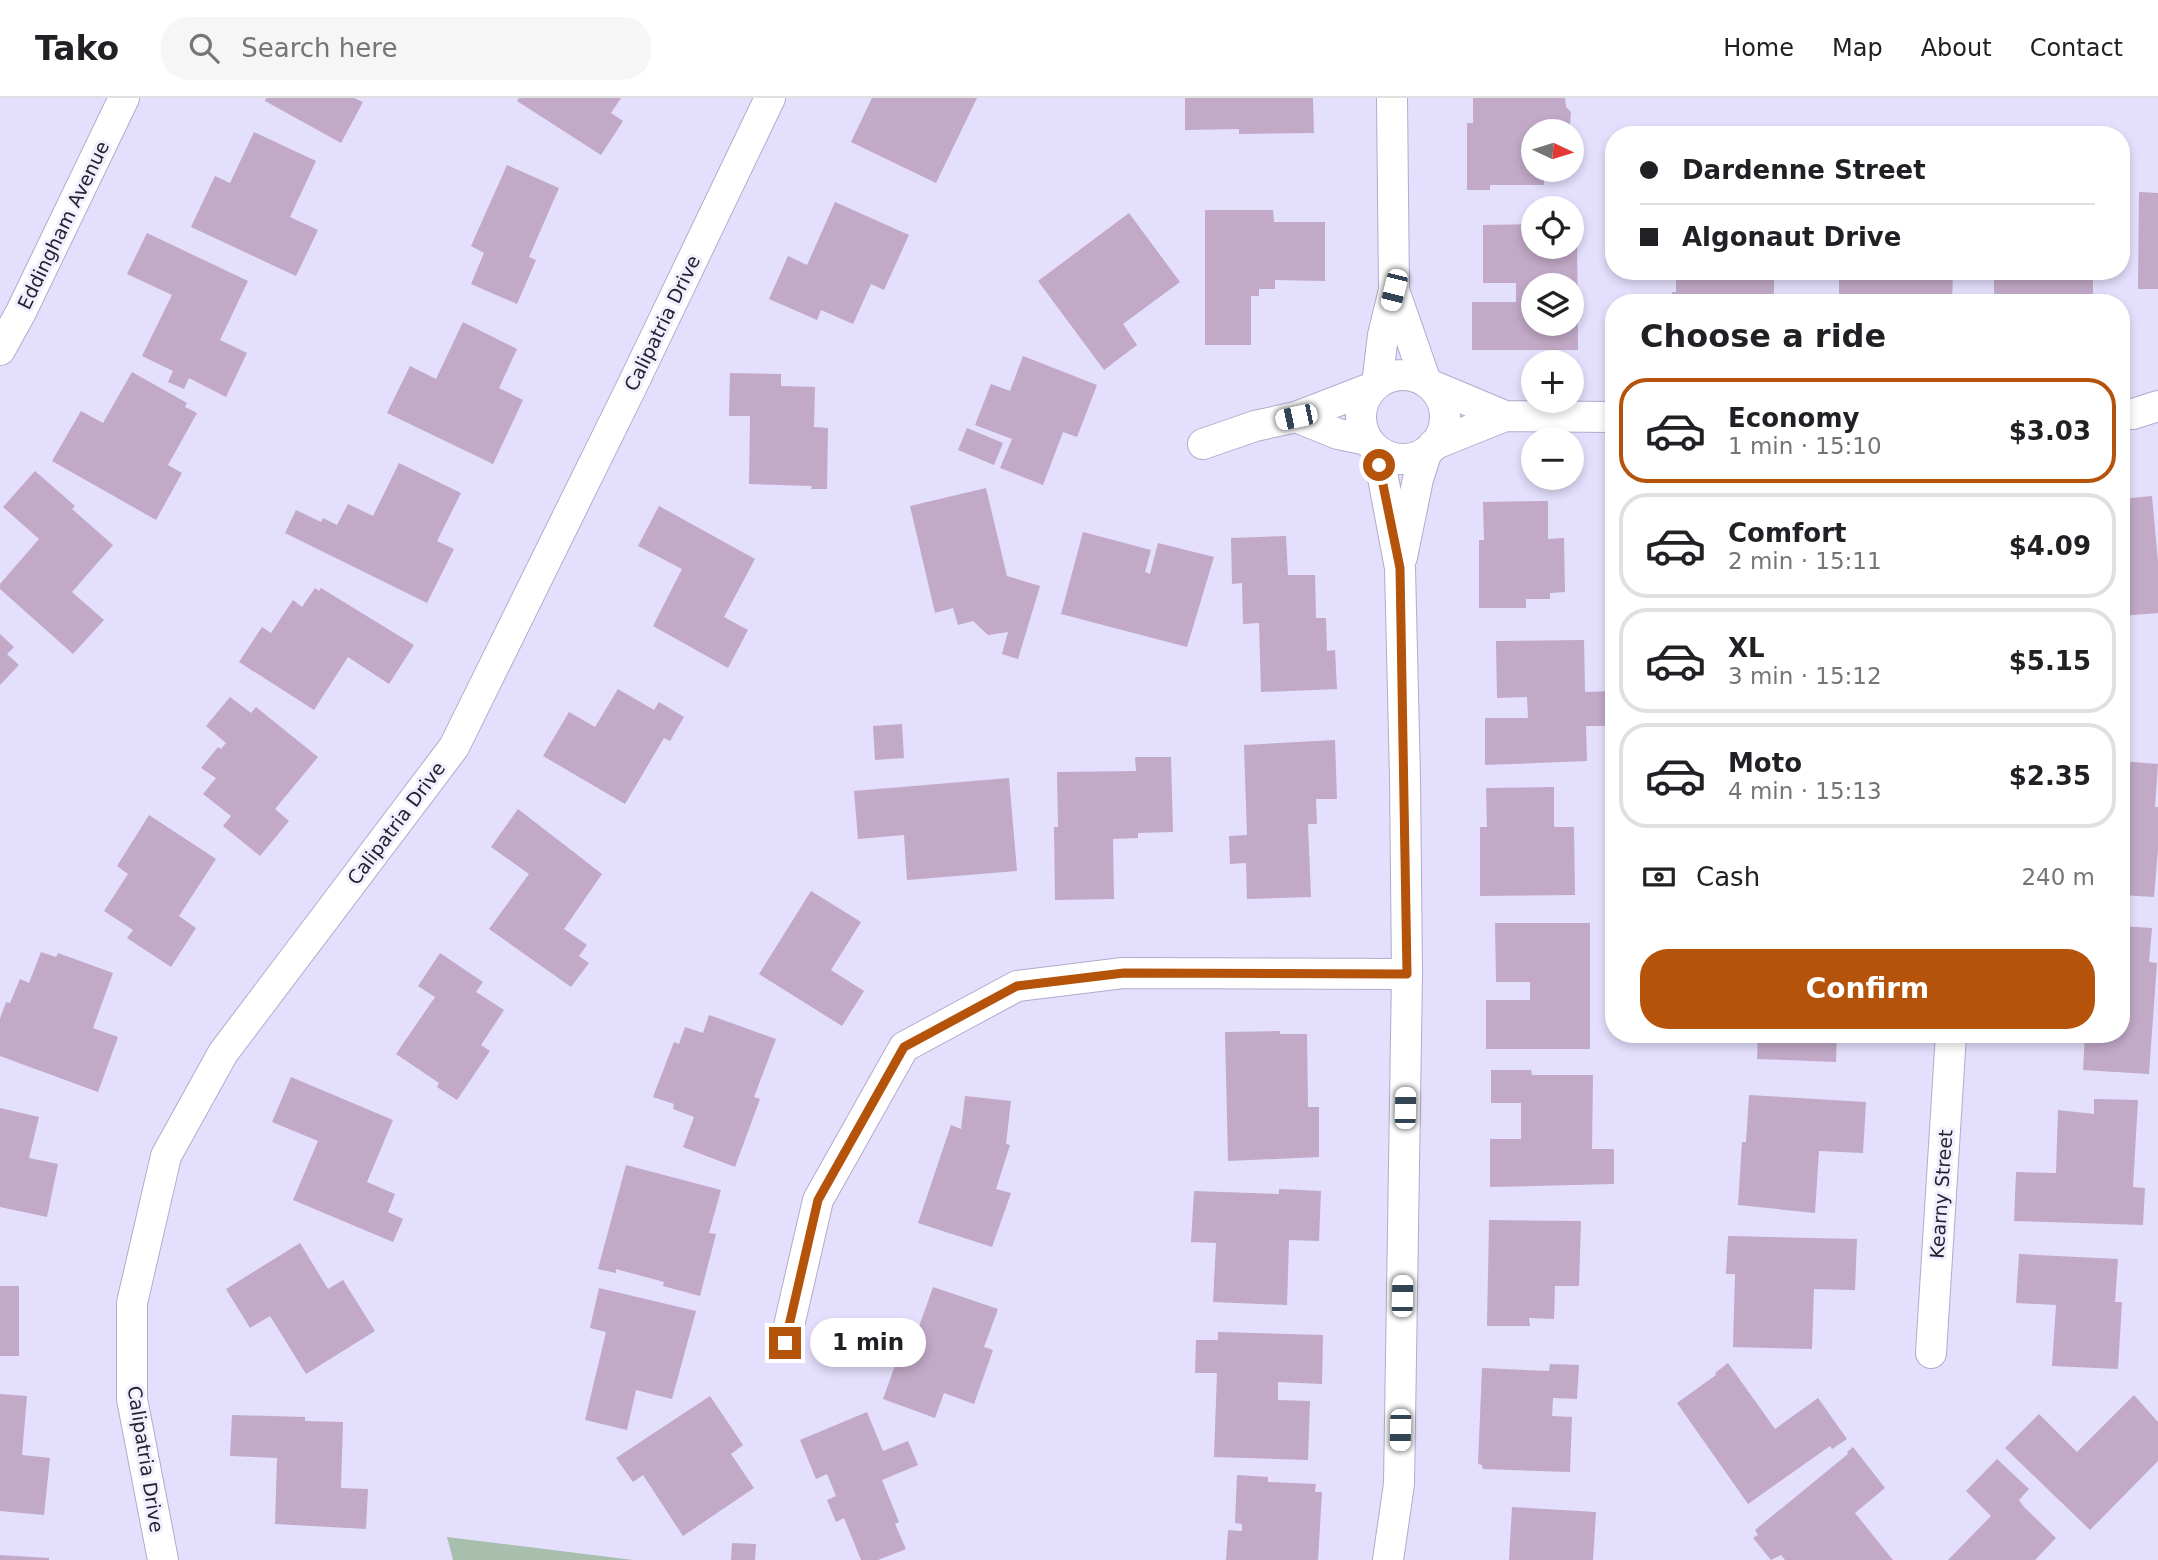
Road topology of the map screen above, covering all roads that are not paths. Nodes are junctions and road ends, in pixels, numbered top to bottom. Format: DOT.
graph roads {
  1 [pos="124,98"];
  2 [pos="770,98"];
  3 [pos="1392,98"];
  4 [pos="1394,290"];
  5 [pos="0,350"];
  6 [pos="1429,384"];
  7 [pos="1374,386"];
  8 [pos="2158,406"];
  9 [pos="2130,414"];
  10 [pos="1505,416"];
  11 [pos="1296,417"];
  12 [pos="1605,417"];
  13 [pos="1203,444"];
  14 [pos="1373,445"];
  15 [pos="1430,448"];
  16 [pos="1400,568"];
  17 [pos="1407,974"];
  18 [pos="1950,1043"];
  19 [pos="785,1343"];
  20 [pos="1931,1353"];
  21 [pos="163,1560"];
  22 [pos="1388,1560"];
  1 -- 5 [label="street, Eddingham Avenue"];
  2 -- 21 [label="street, Calipatria Drive"];
  3 -- 4 [label="street"];
  4 -- 6 [label="street"];
  4 -- 7 [label="street"];
  6 -- 7 [label="street"];
  6 -- 10 [label="street"];
  6 -- 15 [label="street"];
  7 -- 11 [label="street"];
  7 -- 14 [label="street"];
  8 -- 9 [label="street"];
  10 -- 12 [label="street"];
  10 -- 15 [label="street"];
  11 -- 13 [label="street"];
  11 -- 14 [label="street"];
  14 -- 15 [label="street"];
  14 -- 16 [label="street"];
  15 -- 16 [label="street"];
  16 -- 17 [label="street"];
  17 -- 19 [label="street"];
  17 -- 22 [label="street"];
  18 -- 20 [label="street, Kearny Street"];
}
